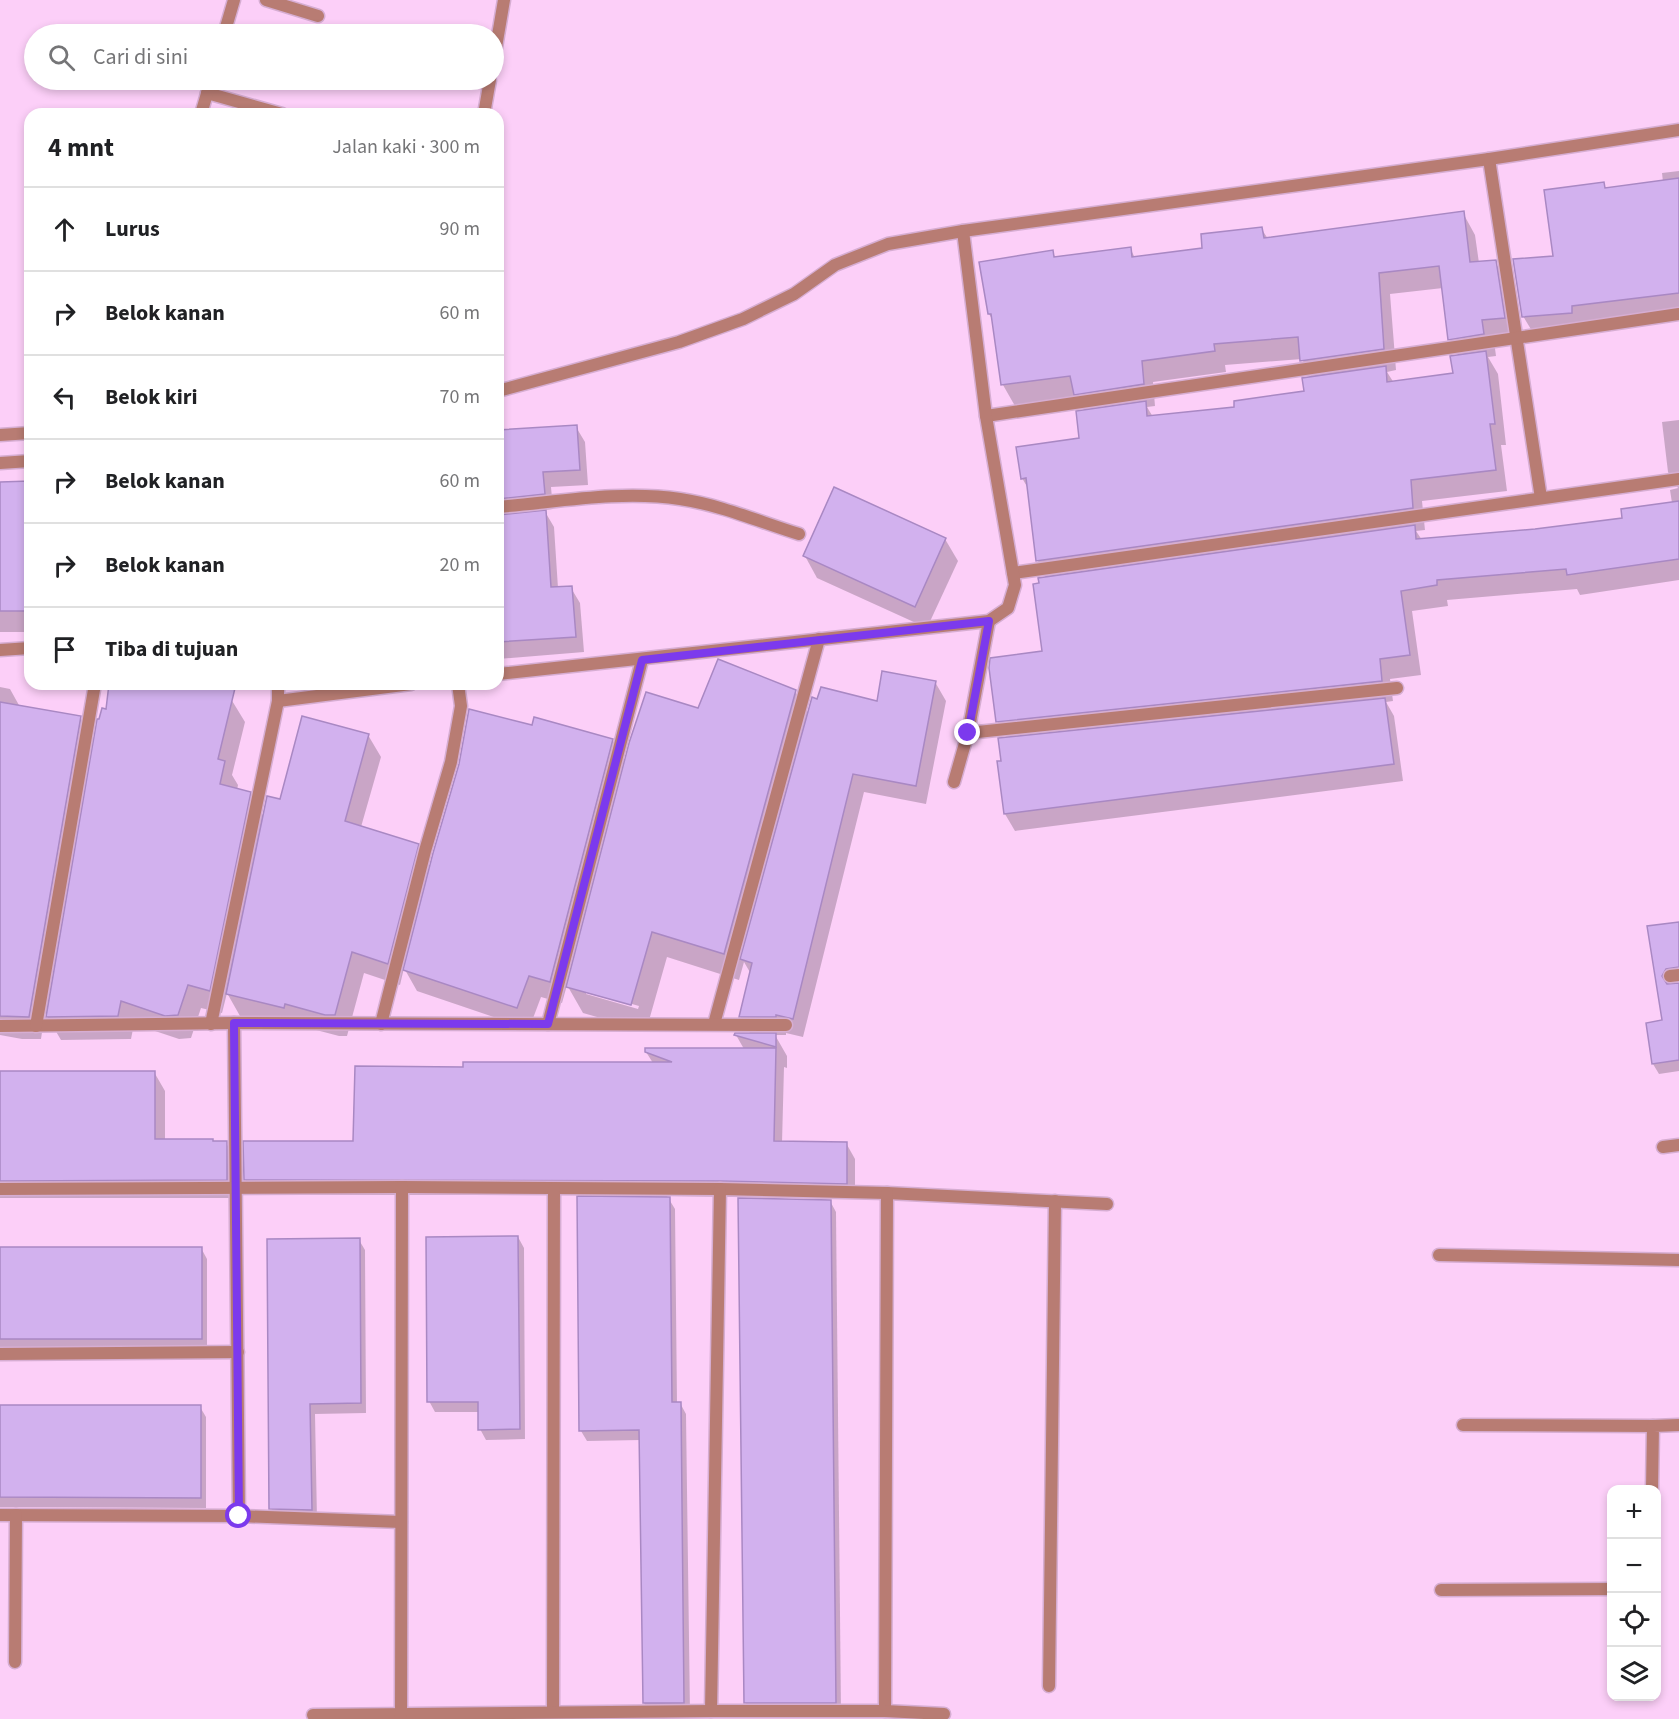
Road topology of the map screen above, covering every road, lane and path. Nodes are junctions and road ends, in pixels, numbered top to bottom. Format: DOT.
graph roads {
  1 [pos="234,0"];
  2 [pos="266,0"];
  3 [pos="504,0"];
  4 [pos="318,16"];
  5 [pos="227,24"];
  6 [pos="500,24"];
  7 [pos="208,90"];
  8 [pos="488,90"];
  9 [pos="207,93"];
  10 [pos="203,108"];
  11 [pos="261,108"];
  12 [pos="485,108"];
  13 [pos="1679,130"];
  14 [pos="1489,159"];
  15 [pos="963,231"];
  16 [pos="1679,314"];
  17 [pos="1516,338"];
  18 [pos="504,389"];
  19 [pos="986,416"];
  20 [pos="24,433"];
  21 [pos="0,435"];
  22 [pos="24,461"];
  23 [pos="0,463"];
  24 [pos="1679,479"];
  25 [pos="1541,498"];
  26 [pos="504,506"];
  27 [pos="799,534"];
  28 [pos="1013,573"];
  29 [pos="989,621"];
  30 [pos="819,639"];
  31 [pos="24,648"];
  32 [pos="0,650"];
  33 [pos="642,660"];
  34 [pos="504,673"];
  35 [pos="1397,688"];
  36 [pos="94,690"];
  37 [pos="278,690"];
  38 [pos="364,690"];
  39 [pos="459,690"];
  40 [pos="278,701"];
  41 [pos="968,733"];
  42 [pos="954,782"];
  43 [pos="234,1023"];
  44 [pos="211,1024"];
  45 [pos="381,1024"];
  46 [pos="548,1024"];
  47 [pos="714,1024"];
  48 [pos="786,1025"];
  49 [pos="0,1026"];
  50 [pos="36,1026"];
  51 [pos="1679,1145"];
  52 [pos="1663,1147"];
  53 [pos="235,1187"];
  54 [pos="402,1187"];
  55 [pos="0,1189"];
  56 [pos="554,1189"];
  57 [pos="720,1189"];
  58 [pos="887,1193"];
  59 [pos="1055,1201"];
  60 [pos="1107,1204"];
  61 [pos="1439,1255"];
  62 [pos="1679,1260"];
  63 [pos="238,1352"];
  64 [pos="0,1354"];
  65 [pos="1463,1425"];
  66 [pos="1679,1425"];
  67 [pos="1653,1426"];
  68 [pos="1652,1485"];
  69 [pos="0,1515"];
  70 [pos="16,1515"];
  71 [pos="239,1516"];
  72 [pos="401,1522"];
  73 [pos="1607,1589"];
  74 [pos="1440,1590"];
  75 [pos="15,1662"];
  76 [pos="1049,1686"];
  77 [pos="711,1711"];
  78 [pos="885,1711"];
  79 [pos="553,1712"];
  80 [pos="944,1714"];
  81 [pos="313,1715"];
  82 [pos="401,1716"];
  1 -- 5 [label="street"];
  2 -- 4 [label="street"];
  3 -- 6 [label="street"];
  7 -- 9 [label="street"];
  8 -- 12 [label="street"];
  9 -- 10 [label="street"];
  9 -- 11 [label="street"];
  13 -- 14 [label="street"];
  14 -- 15 [label="street"];
  14 -- 17 [label="street"];
  15 -- 18 [label="street"];
  15 -- 19 [label="street"];
  16 -- 17 [label="street"];
  17 -- 19 [label="street"];
  17 -- 25 [label="street"];
  19 -- 28 [label="street"];
  20 -- 21 [label="street"];
  22 -- 23 [label="street"];
  24 -- 25 [label="street"];
  25 -- 28 [label="street"];
  26 -- 27 [label="street"];
  28 -- 29 [label="street"];
  29 -- 30 [label="street"];
  29 -- 41 [label="street"];
  30 -- 33 [label="street"];
  30 -- 47 [label="street"];
  31 -- 32 [label="street"];
  33 -- 34 [label="street"];
  33 -- 46 [label="street"];
  35 -- 41 [label="street"];
  36 -- 50 [label="street"];
  37 -- 40 [label="street"];
  38 -- 40 [label="street"];
  39 -- 45 [label="street"];
  40 -- 44 [label="street"];
  41 -- 42 [label="street"];
  43 -- 44 [label="street"];
  43 -- 45 [label="street"];
  43 -- 53 [label="street"];
  44 -- 50 [label="street"];
  45 -- 46 [label="street"];
  46 -- 47 [label="street"];
  47 -- 48 [label="street"];
  49 -- 50 [label="street"];
  51 -- 52 [label="street"];
  53 -- 54 [label="street"];
  53 -- 55 [label="street"];
  53 -- 63 [label="street"];
  54 -- 56 [label="street"];
  54 -- 72 [label="street"];
  56 -- 57 [label="street"];
  56 -- 79 [label="street"];
  57 -- 58 [label="street"];
  57 -- 77 [label="street"];
  58 -- 59 [label="street"];
  58 -- 78 [label="street"];
  59 -- 60 [label="street"];
  59 -- 76 [label="street"];
  61 -- 62 [label="street"];
  63 -- 64 [label="street"];
  63 -- 71 [label="street"];
  65 -- 67 [label="street"];
  66 -- 67 [label="street"];
  67 -- 68 [label="street"];
  69 -- 70 [label="street"];
  70 -- 71 [label="street"];
  70 -- 75 [label="street"];
  71 -- 72 [label="street"];
  72 -- 82 [label="street"];
  73 -- 74 [label="street"];
  77 -- 78 [label="street"];
  77 -- 79 [label="street"];
  78 -- 80 [label="street"];
  79 -- 82 [label="street"];
  81 -- 82 [label="street"];
}
